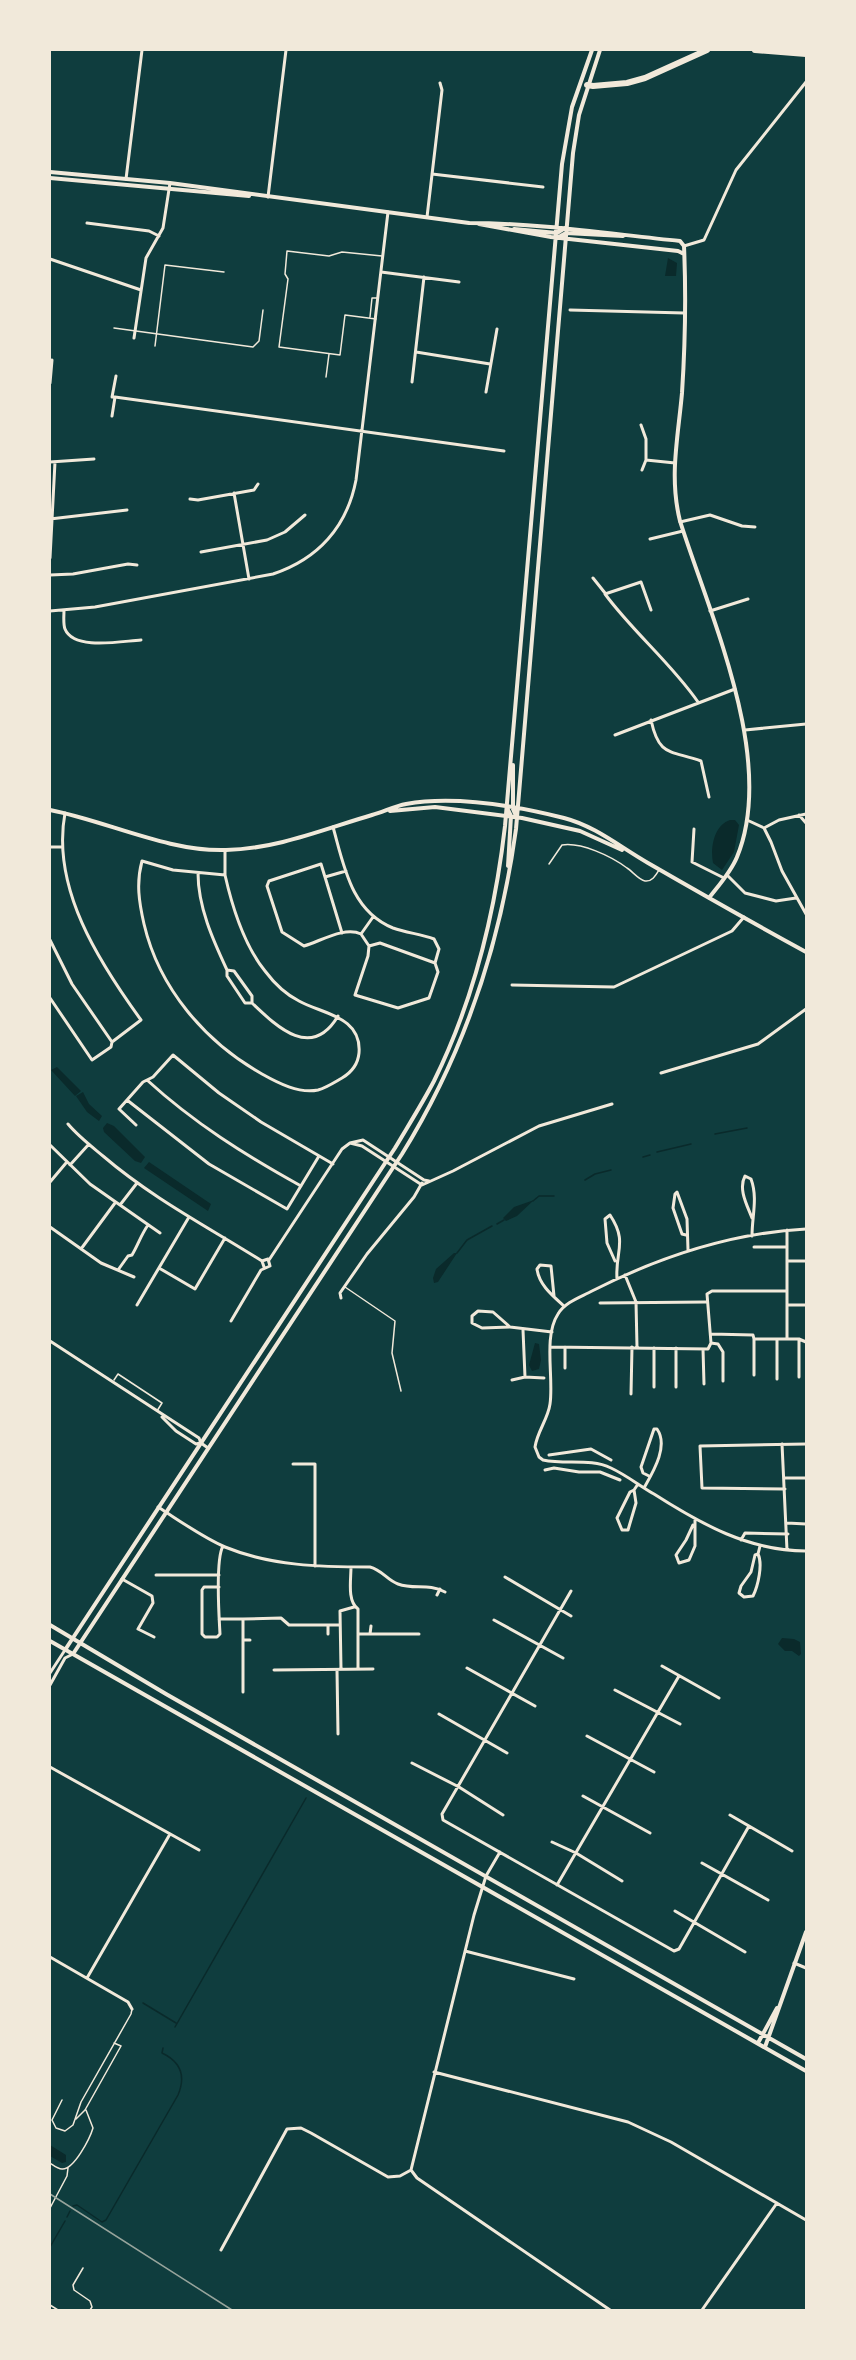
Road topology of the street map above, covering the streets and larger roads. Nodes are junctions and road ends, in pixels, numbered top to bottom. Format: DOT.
graph roads {
  1 [pos="142,50"];
  2 [pos="286,50"];
  3 [pos="592,50"];
  4 [pos="600,50"];
  5 [pos="707,50"];
  6 [pos="754,50"];
  7 [pos="807,54"];
  8 [pos="807,82"];
  9 [pos="440,83"];
  10 [pos="583,83"];
  11 [pos="50,172"];
  12 [pos="432,174"];
  13 [pos="50,178"];
  14 [pos="126,181"];
  15 [pos="170,185"];
  16 [pos="543,187"];
  17 [pos="268,197"];
  18 [pos="388,212"];
  19 [pos="427,218"];
  20 [pos="87,223"];
  21 [pos="469,223"];
  22 [pos="566,230"];
  23 [pos="557,233"];
  24 [pos="159,236"];
  25 [pos="566,238"];
  26 [pos="684,246"];
  27 [pos="685,255"];
  28 [pos="50,260"];
  29 [pos="381,272"];
  30 [pos="424,278"];
  31 [pos="459,282"];
  32 [pos="141,290"];
  33 [pos="570,310"];
  34 [pos="684,313"];
  35 [pos="497,329"];
  36 [pos="134,338"];
  37 [pos="416,352"];
  38 [pos="52,360"];
  39 [pos="490,364"];
  40 [pos="116,376"];
  41 [pos="412,382"];
  42 [pos="50,383"];
  43 [pos="486,392"];
  44 [pos="115,397"];
  45 [pos="112,416"];
  46 [pos="641,424"];
  47 [pos="362,432"];
  48 [pos="504,451"];
  49 [pos="94,459"];
  50 [pos="646,460"];
  51 [pos="50,462"];
  52 [pos="55,462"];
  53 [pos="675,464"];
  54 [pos="642,470"];
  55 [pos="258,484"];
  56 [pos="234,494"];
  57 [pos="190,499"];
  58 [pos="127,510"];
  59 [pos="305,515"];
  60 [pos="51,519"];
  61 [pos="680,522"];
  62 [pos="755,527"];
  63 [pos="683,531"];
  64 [pos="650,539"];
  65 [pos="243,545"];
  66 [pos="201,552"];
  67 [pos="50,558"];
  68 [pos="137,566"];
  69 [pos="50,575"];
  70 [pos="593,578"];
  71 [pos="249,579"];
  72 [pos="605,594"];
  73 [pos="748,599"];
  74 [pos="64,610"];
  75 [pos="651,610"];
  76 [pos="50,611"];
  77 [pos="710,611"];
  78 [pos="141,640"];
  79 [pos="735,689"];
  80 [pos="698,702"];
  81 [pos="651,720"];
  82 [pos="807,724"];
  83 [pos="745,730"];
  84 [pos="615,735"];
  85 [pos="513,740"];
  86 [pos="709,798"];
  87 [pos="507,808"];
  88 [pos="515,809"];
  89 [pos="50,810"];
  90 [pos="384,812"];
  91 [pos="65,813"];
  92 [pos="807,814"];
  93 [pos="509,816"];
  94 [pos="799,816"];
  95 [pos="517,817"];
  96 [pos="746,820"];
  97 [pos="807,823"];
  98 [pos="333,827"];
  99 [pos="764,828"];
  100 [pos="694,829"];
  101 [pos="693,834"];
  102 [pos="701,834"];
  103 [pos="62,847"];
  104 [pos="50,848"];
  105 [pos="225,850"];
  106 [pos="634,855"];
  107 [pos="346,871"];
  108 [pos="198,873"];
  109 [pos="225,874"];
  110 [pos="325,877"];
  111 [pos="725,877"];
  112 [pos="506,884"];
  113 [pos="709,898"];
  114 [pos="796,898"];
  115 [pos="807,914"];
  116 [pos="373,917"];
  117 [pos="744,917"];
  118 [pos="342,933"];
  119 [pos="361,934"];
  120 [pos="50,940"];
  121 [pos="369,946"];
  122 [pos="807,952"];
  123 [pos="435,963"];
  124 [pos="227,970"];
  125 [pos="512,986"];
  126 [pos="50,998"];
  127 [pos="252,1003"];
  128 [pos="807,1009"];
  129 [pos="338,1016"];
  130 [pos="112,1042"];
  131 [pos="661,1073"];
  132 [pos="147,1080"];
  133 [pos="127,1100"];
  134 [pos="612,1104"];
  135 [pos="68,1124"];
  136 [pos="136,1125"];
  137 [pos="350,1143"];
  138 [pos="89,1144"];
  139 [pos="50,1145"];
  140 [pos="319,1155"];
  141 [pos="390,1156"];
  142 [pos="386,1162"];
  143 [pos="397,1162"];
  144 [pos="68,1164"];
  145 [pos="333,1164"];
  146 [pos="393,1168"];
  147 [pos="50,1182"];
  148 [pos="137,1183"];
  149 [pos="423,1183"];
  150 [pos="301,1186"];
  151 [pos="115,1203"];
  152 [pos="120,1205"];
  153 [pos="189,1217"];
  154 [pos="752,1218"];
  155 [pos="148,1225"];
  156 [pos="50,1227"];
  157 [pos="807,1229"];
  158 [pos="787,1230"];
  159 [pos="160,1233"];
  160 [pos="686,1235"];
  161 [pos="752,1236"];
  162 [pos="225,1238"];
  163 [pos="754,1247"];
  164 [pos="787,1247"];
  165 [pos="81,1249"];
  166 [pos="688,1250"];
  167 [pos="269,1260"];
  168 [pos="262,1261"];
  169 [pos="787,1261"];
  170 [pos="807,1261"];
  171 [pos="615,1262"];
  172 [pos="159,1268"];
  173 [pos="264,1268"];
  174 [pos="118,1270"];
  175 [pos="625,1275"];
  176 [pos="134,1277"];
  177 [pos="617,1279"];
  178 [pos="787,1290"];
  179 [pos="554,1296"];
  180 [pos="341,1298"];
  181 [pos="636,1302"];
  182 [pos="706,1302"];
  183 [pos="600,1303"];
  184 [pos="137,1305"];
  185 [pos="787,1305"];
  186 [pos="807,1305"];
  187 [pos="564,1306"];
  188 [pos="231,1320"];
  189 [pos="510,1327"];
  190 [pos="524,1330"];
  191 [pos="552,1332"];
  192 [pos="711,1334"];
  193 [pos="777,1339"];
  194 [pos="787,1339"];
  195 [pos="799,1339"];
  196 [pos="754,1340"];
  197 [pos="50,1341"];
  198 [pos="807,1342"];
  199 [pos="711,1343"];
  200 [pos="551,1347"];
  201 [pos="565,1347"];
  202 [pos="632,1347"];
  203 [pos="637,1347"];
  204 [pos="654,1348"];
  205 [pos="676,1348"];
  206 [pos="703,1349"];
  207 [pos="565,1368"];
  208 [pos="754,1375"];
  209 [pos="525,1377"];
  210 [pos="799,1377"];
  211 [pos="544,1378"];
  212 [pos="777,1378"];
  213 [pos="512,1380"];
  214 [pos="723,1381"];
  215 [pos="704,1384"];
  216 [pos="654,1387"];
  217 [pos="676,1387"];
  218 [pos="632,1394"];
  219 [pos="201,1443"];
  220 [pos="782,1444"];
  221 [pos="807,1444"];
  222 [pos="208,1448"];
  223 [pos="575,1452"];
  224 [pos="549,1455"];
  225 [pos="611,1460"];
  226 [pos="565,1462"];
  227 [pos="575,1462"];
  228 [pos="293,1464"];
  229 [pos="545,1470"];
  230 [pos="565,1470"];
  231 [pos="649,1476"];
  232 [pos="785,1478"];
  233 [pos="807,1478"];
  234 [pos="620,1480"];
  235 [pos="638,1484"];
  236 [pos="644,1488"];
  237 [pos="785,1489"];
  238 [pos="634,1490"];
  239 [pos="158,1506"];
  240 [pos="166,1512"];
  241 [pos="695,1520"];
  242 [pos="787,1523"];
  243 [pos="807,1524"];
  244 [pos="693,1525"];
  245 [pos="788,1534"];
  246 [pos="741,1540"];
  247 [pos="223,1546"];
  248 [pos="760,1546"];
  249 [pos="787,1551"];
  250 [pos="807,1551"];
  251 [pos="758,1554"];
  252 [pos="315,1566"];
  253 [pos="351,1567"];
  254 [pos="156,1575"];
  255 [pos="219,1575"];
  256 [pos="505,1577"];
  257 [pos="122,1579"];
  258 [pos="219,1587"];
  259 [pos="571,1591"];
  260 [pos="437,1595"];
  261 [pos="354,1607"];
  262 [pos="560,1610"];
  263 [pos="571,1616"];
  264 [pos="219,1619"];
  265 [pos="243,1619"];
  266 [pos="494,1620"];
  267 [pos="50,1625"];
  268 [pos="328,1625"];
  269 [pos="340,1625"];
  270 [pos="370,1626"];
  271 [pos="328,1634"];
  272 [pos="358,1634"];
  273 [pos="370,1634"];
  274 [pos="420,1634"];
  275 [pos="154,1637"];
  276 [pos="72,1638"];
  277 [pos="243,1640"];
  278 [pos="250,1640"];
  279 [pos="50,1641"];
  280 [pos="80,1643"];
  281 [pos="540,1644"];
  282 [pos="64,1650"];
  283 [pos="73,1654"];
  284 [pos="562,1658"];
  285 [pos="328,1662"];
  286 [pos="662,1666"];
  287 [pos="467,1668"];
  288 [pos="358,1669"];
  289 [pos="372,1669"];
  290 [pos="274,1670"];
  291 [pos="328,1670"];
  292 [pos="339,1670"];
  293 [pos="50,1673"];
  294 [pos="679,1676"];
  295 [pos="50,1685"];
  296 [pos="615,1690"];
  297 [pos="243,1692"];
  298 [pos="513,1692"];
  299 [pos="719,1698"];
  300 [pos="535,1706"];
  301 [pos="657,1711"];
  302 [pos="439,1714"];
  303 [pos="680,1724"];
  304 [pos="338,1734"];
  305 [pos="587,1736"];
  306 [pos="486,1740"];
  307 [pos="507,1753"];
  308 [pos="630,1758"];
  309 [pos="412,1763"];
  310 [pos="50,1767"];
  311 [pos="654,1772"];
  312 [pos="459,1787"];
  313 [pos="583,1796"];
  314 [pos="603,1806"];
  315 [pos="503,1815"];
  316 [pos="730,1815"];
  317 [pos="749,1826"];
  318 [pos="650,1833"];
  319 [pos="170,1834"];
  320 [pos="552,1842"];
  321 [pos="199,1850"];
  322 [pos="792,1851"];
  323 [pos="500,1852"];
  324 [pos="576,1853"];
  325 [pos="702,1863"];
  326 [pos="722,1874"];
  327 [pos="486,1876"];
  328 [pos="622,1881"];
  329 [pos="557,1885"];
  330 [pos="482,1888"];
  331 [pos="768,1900"];
  332 [pos="675,1911"];
  333 [pos="694,1922"];
  334 [pos="807,1932"];
  335 [pos="465,1951"];
  336 [pos="745,1952"];
  337 [pos="50,1957"];
  338 [pos="794,1964"];
  339 [pos="807,1968"];
  340 [pos="87,1978"];
  341 [pos="574,1978"];
  342 [pos="779,2005"];
  343 [pos="132,2008"];
  344 [pos="763,2034"];
  345 [pos="770,2038"];
  346 [pos="758,2043"];
  347 [pos="765,2047"];
  348 [pos="807,2059"];
  349 [pos="807,2071"];
  350 [pos="434,2072"];
  351 [pos="411,2170"];
  352 [pos="777,2203"];
  353 [pos="807,2220"];
  354 [pos="221,2250"];
  355 [pos="610,2310"];
  356 [pos="702,2310"];
  1 -- 14 [label="street"];
  2 -- 17 [label="street"];
  3 -- 10 [label="street"];
  4 -- 10 [label="street"];
  5 -- 10 [label="highway"];
  6 -- 7 [label="highway"];
  8 -- 26 [label="street"];
  9 -- 12 [label="street"];
  10 -- 22 [label="street"];
  10 -- 23 [label="street"];
  11 -- 14 [label="street"];
  12 -- 16 [label="street"];
  12 -- 19 [label="street"];
  13 -- 14 [label="street"];
  14 -- 15 [label="street"];
  15 -- 17 [label="street"];
  15 -- 24 [label="street"];
  17 -- 18 [label="street"];
  18 -- 19 [label="street"];
  18 -- 29 [label="street"];
  19 -- 21 [label="street"];
  20 -- 24 [label="street"];
  21 -- 23 [label="street"];
  21 -- 23 [label="street"];
  22 -- 23 [label="street"];
  22 -- 23 [label="street"];
  22 -- 25 [label="street"];
  22 -- 26 [label="street"];
  23 -- 25 [label="street"];
  23 -- 85 [label="street"];
  24 -- 32 [label="street"];
  25 -- 27 [label="street"];
  25 -- 88 [label="street"];
  26 -- 27 [label="street"];
  27 -- 34 [label="street"];
  28 -- 32 [label="street"];
  29 -- 30 [label="street"];
  29 -- 47 [label="street"];
  30 -- 31 [label="street"];
  30 -- 37 [label="street"];
  32 -- 36 [label="street"];
  33 -- 34 [label="street"];
  34 -- 53 [label="street"];
  35 -- 39 [label="street"];
  37 -- 39 [label="street"];
  37 -- 41 [label="street"];
  38 -- 42 [label="street"];
  39 -- 43 [label="street"];
  40 -- 44 [label="street"];
  44 -- 45 [label="street"];
  44 -- 47 [label="street"];
  46 -- 50 [label="street"];
  47 -- 48 [label="street"];
  47 -- 71 [label="street"];
  49 -- 52 [label="street"];
  50 -- 53 [label="street"];
  50 -- 54 [label="street"];
  51 -- 52 [label="street"];
  52 -- 60 [label="street"];
  53 -- 61 [label="street"];
  55 -- 56 [label="street"];
  56 -- 57 [label="street"];
  56 -- 65 [label="street"];
  58 -- 60 [label="street"];
  59 -- 65 [label="street"];
  60 -- 67 [label="street"];
  61 -- 62 [label="street"];
  61 -- 63 [label="street"];
  63 -- 64 [label="street"];
  63 -- 77 [label="street"];
  65 -- 66 [label="street"];
  65 -- 71 [label="street"];
  68 -- 69 [label="street"];
  70 -- 72 [label="street"];
  71 -- 74 [label="street"];
  72 -- 75 [label="street"];
  72 -- 80 [label="street"];
  73 -- 77 [label="street"];
  74 -- 76 [label="street"];
  74 -- 78 [label="street"];
  77 -- 79 [label="street"];
  79 -- 80 [label="street"];
  79 -- 83 [label="street"];
  80 -- 81 [label="street"];
  81 -- 84 [label="street"];
  81 -- 86 [label="street"];
  82 -- 83 [label="street"];
  83 -- 96 [label="street"];
  85 -- 87 [label="street"];
  85 -- 88 [label="street"];
  87 -- 88 [label="street"];
  87 -- 90 [label="street"];
  87 -- 93 [label="street"];
  88 -- 95 [label="street"];
  88 -- 106 [label="street"];
  89 -- 91 [label="street"];
  90 -- 93 [label="street"];
  90 -- 98 [label="street"];
  91 -- 103 [label="street"];
  91 -- 105 [label="street"];
  92 -- 94 [label="street"];
  93 -- 95 [label="street"];
  93 -- 112 [label="street"];
  93 -- 141 [label="street"];
  94 -- 97 [label="street"];
  94 -- 99 [label="street"];
  95 -- 106 [label="street"];
  95 -- 112 [label="street"];
  96 -- 99 [label="street"];
  96 -- 111 [label="street"];
  98 -- 105 [label="street"];
  98 -- 107 [label="street"];
  99 -- 114 [label="street"];
  100 -- 101 [label="street"];
  101 -- 102 [label="street"];
  101 -- 111 [label="street"];
  103 -- 104 [label="street"];
  103 -- 130 [label="street"];
  105 -- 109 [label="street"];
  106 -- 113 [label="street"];
  107 -- 110 [label="street"];
  107 -- 116 [label="street"];
  108 -- 109 [label="street"];
  108 -- 124 [label="street"];
  108 -- 129 [label="street"];
  109 -- 129 [label="street"];
  110 -- 118 [label="street"];
  110 -- 118 [label="street"];
  111 -- 113 [label="street"];
  111 -- 114 [label="street"];
  112 -- 143 [label="street"];
  113 -- 117 [label="street"];
  114 -- 115 [label="street"];
  116 -- 119 [label="street"];
  116 -- 123 [label="street"];
  117 -- 122 [label="street"];
  117 -- 125 [label="street"];
  118 -- 119 [label="street"];
  119 -- 121 [label="street"];
  120 -- 130 [label="street"];
  121 -- 123 [label="street"];
  121 -- 123 [label="street"];
  124 -- 127 [label="street"];
  124 -- 127 [label="street"];
  126 -- 130 [label="street"];
  127 -- 129 [label="street"];
  128 -- 131 [label="street"];
  132 -- 133 [label="street"];
  132 -- 140 [label="street"];
  132 -- 150 [label="street"];
  133 -- 136 [label="street"];
  133 -- 150 [label="street"];
  134 -- 149 [label="street"];
  135 -- 138 [label="street"];
  137 -- 141 [label="street"];
  137 -- 142 [label="street"];
  137 -- 145 [label="street"];
  138 -- 144 [label="street"];
  138 -- 148 [label="street"];
  139 -- 144 [label="street"];
  140 -- 145 [label="street"];
  140 -- 150 [label="street"];
  141 -- 142 [label="street"];
  141 -- 143 [label="street"];
  142 -- 146 [label="street"];
  142 -- 219 [label="street"];
  143 -- 146 [label="street"];
  143 -- 149 [label="street"];
  144 -- 147 [label="street"];
  144 -- 151 [label="street"];
  145 -- 167 [label="street"];
  146 -- 149 [label="street"];
  146 -- 222 [label="street"];
  148 -- 152 [label="street"];
  148 -- 153 [label="street"];
  149 -- 180 [label="street"];
  151 -- 152 [label="street"];
  151 -- 165 [label="street"];
  152 -- 155 [label="street"];
  153 -- 162 [label="street"];
  153 -- 172 [label="street"];
  154 -- 154 [label="street"];
  154 -- 161 [label="street"];
  155 -- 159 [label="street"];
  155 -- 174 [label="street"];
  156 -- 165 [label="street"];
  157 -- 158 [label="street"];
  158 -- 161 [label="street"];
  158 -- 164 [label="street"];
  160 -- 160 [label="street"];
  160 -- 166 [label="street"];
  161 -- 166 [label="street"];
  162 -- 168 [label="street"];
  162 -- 172 [label="street"];
  163 -- 164 [label="street"];
  164 -- 169 [label="street"];
  165 -- 174 [label="street"];
  166 -- 175 [label="street"];
  167 -- 168 [label="street"];
  167 -- 173 [label="street"];
  168 -- 173 [label="street"];
  169 -- 170 [label="street"];
  169 -- 178 [label="street"];
  171 -- 171 [label="street"];
  171 -- 177 [label="street"];
  172 -- 184 [label="street"];
  173 -- 188 [label="street"];
  174 -- 176 [label="street"];
  175 -- 177 [label="street"];
  175 -- 181 [label="street"];
  177 -- 187 [label="street"];
  178 -- 182 [label="street"];
  178 -- 185 [label="street"];
  179 -- 179 [label="street"];
  179 -- 187 [label="street"];
  181 -- 182 [label="street"];
  181 -- 183 [label="street"];
  181 -- 203 [label="street"];
  182 -- 192 [label="street"];
  185 -- 186 [label="street"];
  185 -- 194 [label="street"];
  187 -- 191 [label="street"];
  189 -- 189 [label="street"];
  189 -- 190 [label="street"];
  190 -- 191 [label="street"];
  190 -- 209 [label="street"];
  191 -- 200 [label="street"];
  192 -- 196 [label="street"];
  192 -- 199 [label="street"];
  193 -- 194 [label="street"];
  193 -- 196 [label="street"];
  193 -- 212 [label="street"];
  194 -- 195 [label="street"];
  195 -- 198 [label="street"];
  195 -- 210 [label="street"];
  196 -- 208 [label="street"];
  197 -- 219 [label="street"];
  199 -- 206 [label="street"];
  199 -- 214 [label="street"];
  200 -- 201 [label="street"];
  200 -- 226 [label="street"];
  201 -- 202 [label="street"];
  201 -- 207 [label="street"];
  202 -- 203 [label="street"];
  202 -- 218 [label="street"];
  203 -- 204 [label="street"];
  204 -- 205 [label="street"];
  204 -- 216 [label="street"];
  205 -- 206 [label="street"];
  205 -- 217 [label="street"];
  206 -- 215 [label="street"];
  209 -- 211 [label="street"];
  209 -- 213 [label="street"];
  219 -- 222 [label="street"];
  219 -- 239 [label="street"];
  220 -- 221 [label="street"];
  220 -- 232 [label="street"];
  220 -- 237 [label="street"];
  222 -- 240 [label="street"];
  223 -- 224 [label="street"];
  223 -- 225 [label="street"];
  223 -- 227 [label="street"];
  226 -- 227 [label="street"];
  226 -- 230 [label="street"];
  227 -- 235 [label="street"];
  228 -- 252 [label="street"];
  229 -- 230 [label="street"];
  230 -- 234 [label="street"];
  231 -- 231 [label="street"];
  231 -- 236 [label="street"];
  232 -- 233 [label="street"];
  232 -- 237 [label="street"];
  235 -- 236 [label="street"];
  235 -- 238 [label="street"];
  236 -- 241 [label="street"];
  237 -- 242 [label="street"];
  238 -- 238 [label="street"];
  239 -- 240 [label="street"];
  239 -- 276 [label="street"];
  240 -- 247 [label="street"];
  240 -- 257 [label="street"];
  241 -- 244 [label="street"];
  241 -- 246 [label="street"];
  242 -- 243 [label="street"];
  242 -- 245 [label="street"];
  244 -- 244 [label="street"];
  245 -- 246 [label="street"];
  245 -- 249 [label="street"];
  246 -- 248 [label="street"];
  247 -- 252 [label="street"];
  247 -- 255 [label="street"];
  248 -- 249 [label="street"];
  248 -- 251 [label="street"];
  249 -- 250 [label="street"];
  251 -- 251 [label="street"];
  252 -- 253 [label="street"];
  253 -- 260 [label="street"];
  253 -- 261 [label="street"];
  254 -- 255 [label="street"];
  255 -- 258 [label="street"];
  256 -- 262 [label="street"];
  257 -- 275 [label="street"];
  257 -- 280 [label="street"];
  258 -- 264 [label="street"];
  258 -- 264 [label="street"];
  259 -- 262 [label="street"];
  261 -- 269 [label="street"];
  261 -- 272 [label="street"];
  262 -- 263 [label="street"];
  262 -- 281 [label="street"];
  264 -- 265 [label="street"];
  265 -- 268 [label="street"];
  265 -- 277 [label="street"];
  266 -- 281 [label="street"];
  267 -- 276 [label="street"];
  268 -- 269 [label="street"];
  268 -- 271 [label="street"];
  269 -- 292 [label="street"];
  270 -- 273 [label="street"];
  272 -- 273 [label="street"];
  272 -- 288 [label="street"];
  273 -- 274 [label="street"];
  276 -- 280 [label="street"];
  276 -- 282 [label="street"];
  277 -- 278 [label="street"];
  277 -- 297 [label="street"];
  279 -- 282 [label="street"];
  280 -- 283 [label="street"];
  280 -- 327 [label="street"];
  281 -- 284 [label="street"];
  281 -- 298 [label="street"];
  282 -- 283 [label="street"];
  282 -- 293 [label="street"];
  283 -- 295 [label="street"];
  283 -- 330 [label="street"];
  285 -- 291 [label="street"];
  286 -- 294 [label="street"];
  287 -- 298 [label="street"];
  288 -- 289 [label="street"];
  288 -- 292 [label="street"];
  290 -- 291 [label="street"];
  291 -- 292 [label="street"];
  292 -- 304 [label="street"];
  294 -- 299 [label="street"];
  294 -- 301 [label="street"];
  296 -- 301 [label="street"];
  298 -- 300 [label="street"];
  298 -- 306 [label="street"];
  301 -- 303 [label="street"];
  301 -- 308 [label="street"];
  302 -- 306 [label="street"];
  305 -- 308 [label="street"];
  306 -- 307 [label="street"];
  306 -- 312 [label="street"];
  308 -- 311 [label="street"];
  308 -- 314 [label="street"];
  309 -- 312 [label="street"];
  310 -- 319 [label="street"];
  312 -- 315 [label="street"];
  312 -- 323 [label="street"];
  313 -- 314 [label="street"];
  314 -- 318 [label="street"];
  314 -- 324 [label="street"];
  316 -- 317 [label="street"];
  317 -- 322 [label="street"];
  317 -- 326 [label="street"];
  319 -- 321 [label="street"];
  319 -- 340 [label="street"];
  320 -- 324 [label="street"];
  323 -- 327 [label="street"];
  323 -- 329 [label="street"];
  324 -- 328 [label="street"];
  324 -- 329 [label="street"];
  325 -- 326 [label="street"];
  326 -- 331 [label="street"];
  326 -- 333 [label="street"];
  327 -- 330 [label="street"];
  327 -- 344 [label="street"];
  329 -- 333 [label="street"];
  330 -- 335 [label="street"];
  330 -- 346 [label="street"];
  332 -- 333 [label="street"];
  333 -- 336 [label="street"];
  334 -- 338 [label="street"];
  335 -- 341 [label="street"];
  335 -- 350 [label="street"];
  337 -- 340 [label="street"];
  338 -- 339 [label="street"];
  338 -- 342 [label="street"];
  340 -- 343 [label="street"];
  342 -- 344 [label="street"];
  342 -- 345 [label="street"];
  344 -- 345 [label="street"];
  344 -- 346 [label="street"];
  345 -- 347 [label="street"];
  345 -- 348 [label="street"];
  346 -- 347 [label="street"];
  347 -- 349 [label="street"];
  350 -- 351 [label="street"];
  350 -- 352 [label="street"];
  351 -- 354 [label="street"];
  351 -- 355 [label="street"];
  352 -- 353 [label="street"];
  352 -- 356 [label="street"];
}
